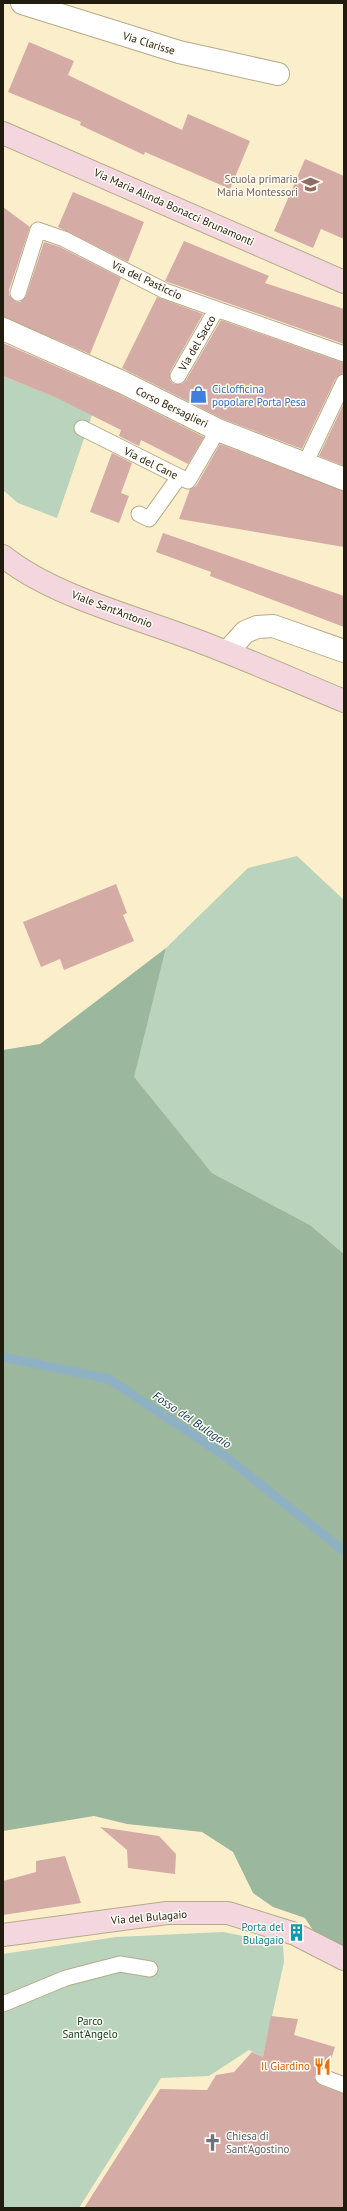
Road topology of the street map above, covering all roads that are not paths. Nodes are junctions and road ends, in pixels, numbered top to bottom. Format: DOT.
graph roads {
  1 [pos="22,3"];
  2 [pos="278,74"];
  3 [pos="3,133"];
  4 [pos="344,282"];
  5 [pos="18,293"];
  6 [pos="216,310"];
  7 [pos="7,327"];
  8 [pos="344,354"];
  9 [pos="178,376"];
  10 [pos="344,382"];
  11 [pos="82,428"];
  12 [pos="218,430"];
  13 [pos="305,464"];
  14 [pos="179,477"];
  15 [pos="344,479"];
  16 [pos="139,514"];
  17 [pos="3,556"];
  18 [pos="344,651"];
  19 [pos="228,652"];
  20 [pos="344,702"];
  21 [pos="3,1935"];
  22 [pos="344,1959"];
  23 [pos="150,1969"];
  24 [pos="3,2004"];
  25 [pos="323,2077"];
  26 [pos="344,2085"];
  1 -- 2 [label="street, Via Clarisse"];
  3 -- 4 [label="main road, Via Maria Alinda Bonacci Brunamonti"];
  5 -- 6 [label="lane, Via del Pasticcio"];
  6 -- 8 [label="lane, Via del Pasticcio"];
  6 -- 9 [label="lane, Via del Sacco"];
  7 -- 12 [label="street, Corso Bersaglieri"];
  10 -- 13 [label="lane"];
  11 -- 14 [label="lane, Via del Cane"];
  12 -- 13 [label="street, Corso Bersaglieri"];
  12 -- 14 [label="lane, Via del Cane"];
  13 -- 15 [label="street, Corso Bersaglieri"];
  14 -- 16 [label="lane"];
  17 -- 19 [label="main road, Viale Sant'Antonio"];
  18 -- 19 [label="street"];
  19 -- 20 [label="main road, Viale Sant'Antonio"];
  21 -- 22 [label="main road, Via del Bulagaio"];
  23 -- 24 [label="lane"];
  25 -- 26 [label="lane"];
}
